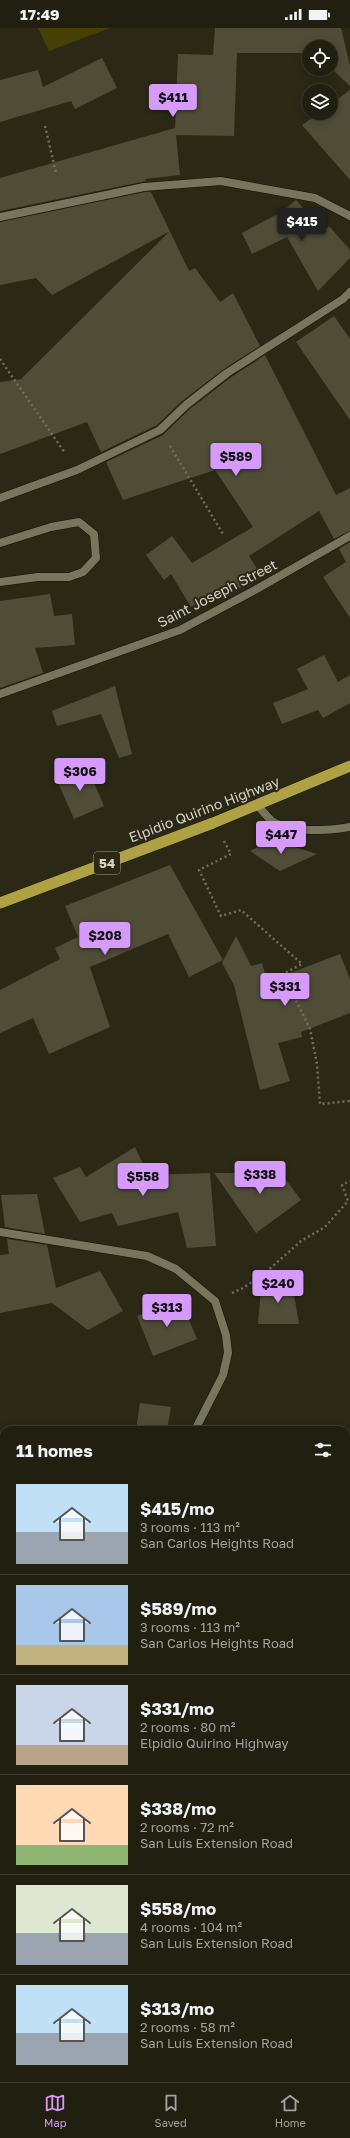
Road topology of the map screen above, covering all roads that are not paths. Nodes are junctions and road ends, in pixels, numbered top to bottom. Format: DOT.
graph roads {
  1 [pos="350,216"];
  2 [pos="0,217"];
  3 [pos="350,292"];
  4 [pos="0,498"];
  5 [pos="350,536"];
  6 [pos="0,542"];
  7 [pos="0,582"];
  8 [pos="0,694"];
  9 [pos="350,766"];
  10 [pos="257,805"];
  11 [pos="350,827"];
  12 [pos="0,903"];
  13 [pos="0,1232"];
  14 [pos="197,1426"];
  1 -- 2 [label="street"];
  3 -- 4 [label="street"];
  5 -- 8 [label="street, Saint Joseph Street"];
  6 -- 7 [label="street"];
  9 -- 10 [label="highway, Elpidio Quirino Highway / 54"];
  10 -- 11 [label="street"];
  10 -- 12 [label="highway, Elpidio Quirino Highway / 54"];
  13 -- 14 [label="street"];
}
